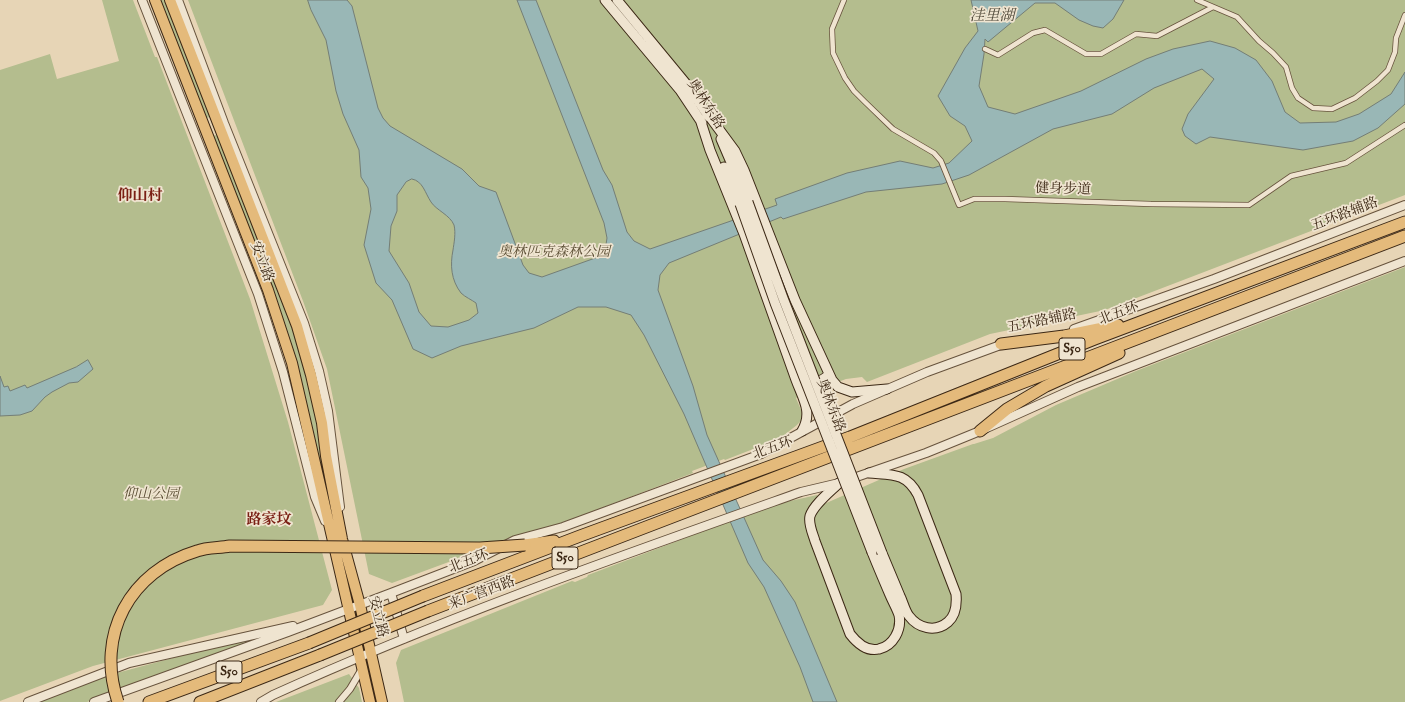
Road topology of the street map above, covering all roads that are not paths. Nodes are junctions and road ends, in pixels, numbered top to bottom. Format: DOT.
graph roads {
  1 [pos="142,0"];
  2 [pos="155,0"];
  3 [pos="170,0"];
  4 [pos="178,0"];
  5 [pos="605,0"];
  6 [pos="617,0"];
  7 [pos="844,0"];
  8 [pos="1197,0"];
  9 [pos="1213,7"];
  10 [pos="1405,15"];
  11 [pos="985,49"];
  12 [pos="703,116"];
  13 [pos="1405,125"];
  14 [pos="741,205"];
  15 [pos="1405,206"];
  16 [pos="1405,222"];
  17 [pos="1405,236"];
  18 [pos="1405,261"];
  19 [pos="1191,319"];
  20 [pos="1146,320"];
  21 [pos="1001,344"];
  22 [pos="829,374"];
  23 [pos="796,380"];
  24 [pos="886,389"];
  25 [pos="802,431"];
  26 [pos="980,431"];
  27 [pos="869,473"];
  28 [pos="839,483"];
  29 [pos="580,536"];
  30 [pos="337,540"];
  31 [pos="391,593"];
  32 [pos="360,605"];
  33 [pos="349,609"];
  34 [pos="323,619"];
  35 [pos="404,639"];
  36 [pos="371,652"];
  37 [pos="360,656"];
  38 [pos="362,668"];
  39 [pos="231,691"];
  40 [pos="28,702"];
  41 [pos="94,702"];
  42 [pos="118,702"];
  43 [pos="150,702"];
  44 [pos="200,702"];
  45 [pos="208,702"];
  46 [pos="261,702"];
  47 [pos="339,702"];
  48 [pos="370,702"];
  49 [pos="382,702"];
  1 -- 30 [label="street, 安立路"];
  2 -- 30 [label="main road, 安立路"];
  3 -- 30 [label="main road, 安立路"];
  4 -- 30 [label="street, 安立路"];
  5 -- 12 [label="main road, 奥林东路"];
  6 -- 12 [label="main road, 奥林东路"];
  7 -- 13 [label="street, 健身步道"];
  8 -- 9 [label="street"];
  9 -- 10 [label="street"];
  9 -- 11 [label="street"];
  12 -- 14 [label="main road"];
  12 -- 14 [label="main road, 奥林东路"];
  12 -- 22 [label="main road"];
  14 -- 23 [label="main road"];
  14 -- 27 [label="main road, 奥林东路, bridge"];
  14 -- 28 [label="main road, 奥林东路, bridge"];
  15 -- 21 [label="street, 五环路辅路"];
  16 -- 20 [label="highway, 北五环 / S50"];
  17 -- 19 [label="highway, 北五环 / S50"];
  18 -- 26 [label="street, 来广营西路"];
  19 -- 26 [label="highway"];
  19 -- 39 [label="highway, 北五环 / S50, bridge"];
  20 -- 21 [label="highway"];
  20 -- 29 [label="highway, 北五环 / S50"];
  21 -- 24 [label="street, 五环路辅路"];
  22 -- 23 [label="main road"];
  22 -- 24 [label="main road"];
  23 -- 25 [label="main road"];
  24 -- 25 [label="street, 五环路辅路"];
  25 -- 31 [label="street, 五环路辅路"];
  26 -- 27 [label="street, 来广营西路"];
  27 -- 28 [label="street, 来广营西路"];
  28 -- 35 [label="street, 来广营西路"];
  29 -- 42 [label="highway, bridge"];
  29 -- 43 [label="highway, 北五环 / S50, bridge"];
  30 -- 32 [label="main road, 安立路"];
  30 -- 33 [label="main road, 安立路"];
  31 -- 32 [label="street, 五环路辅路"];
  31 -- 35 [label="street"];
  32 -- 33 [label="street, 五环路辅路"];
  32 -- 36 [label="main road, 安立路"];
  33 -- 34 [label="street, 五环路辅路"];
  33 -- 37 [label="main road, 安立路"];
  34 -- 40 [label="street"];
  34 -- 41 [label="street"];
  35 -- 36 [label="street, 来广营西路"];
  36 -- 37 [label="street, 来广营西路"];
  36 -- 49 [label="main road, 安立路"];
  37 -- 38 [label="main road, 安立路"];
  37 -- 46 [label="street, 来广营西路"];
  38 -- 47 [label="street"];
  38 -- 48 [label="main road, 安立路"];
  39 -- 44 [label="highway, 北五环 / S50"];
  39 -- 45 [label="highway"];
}
